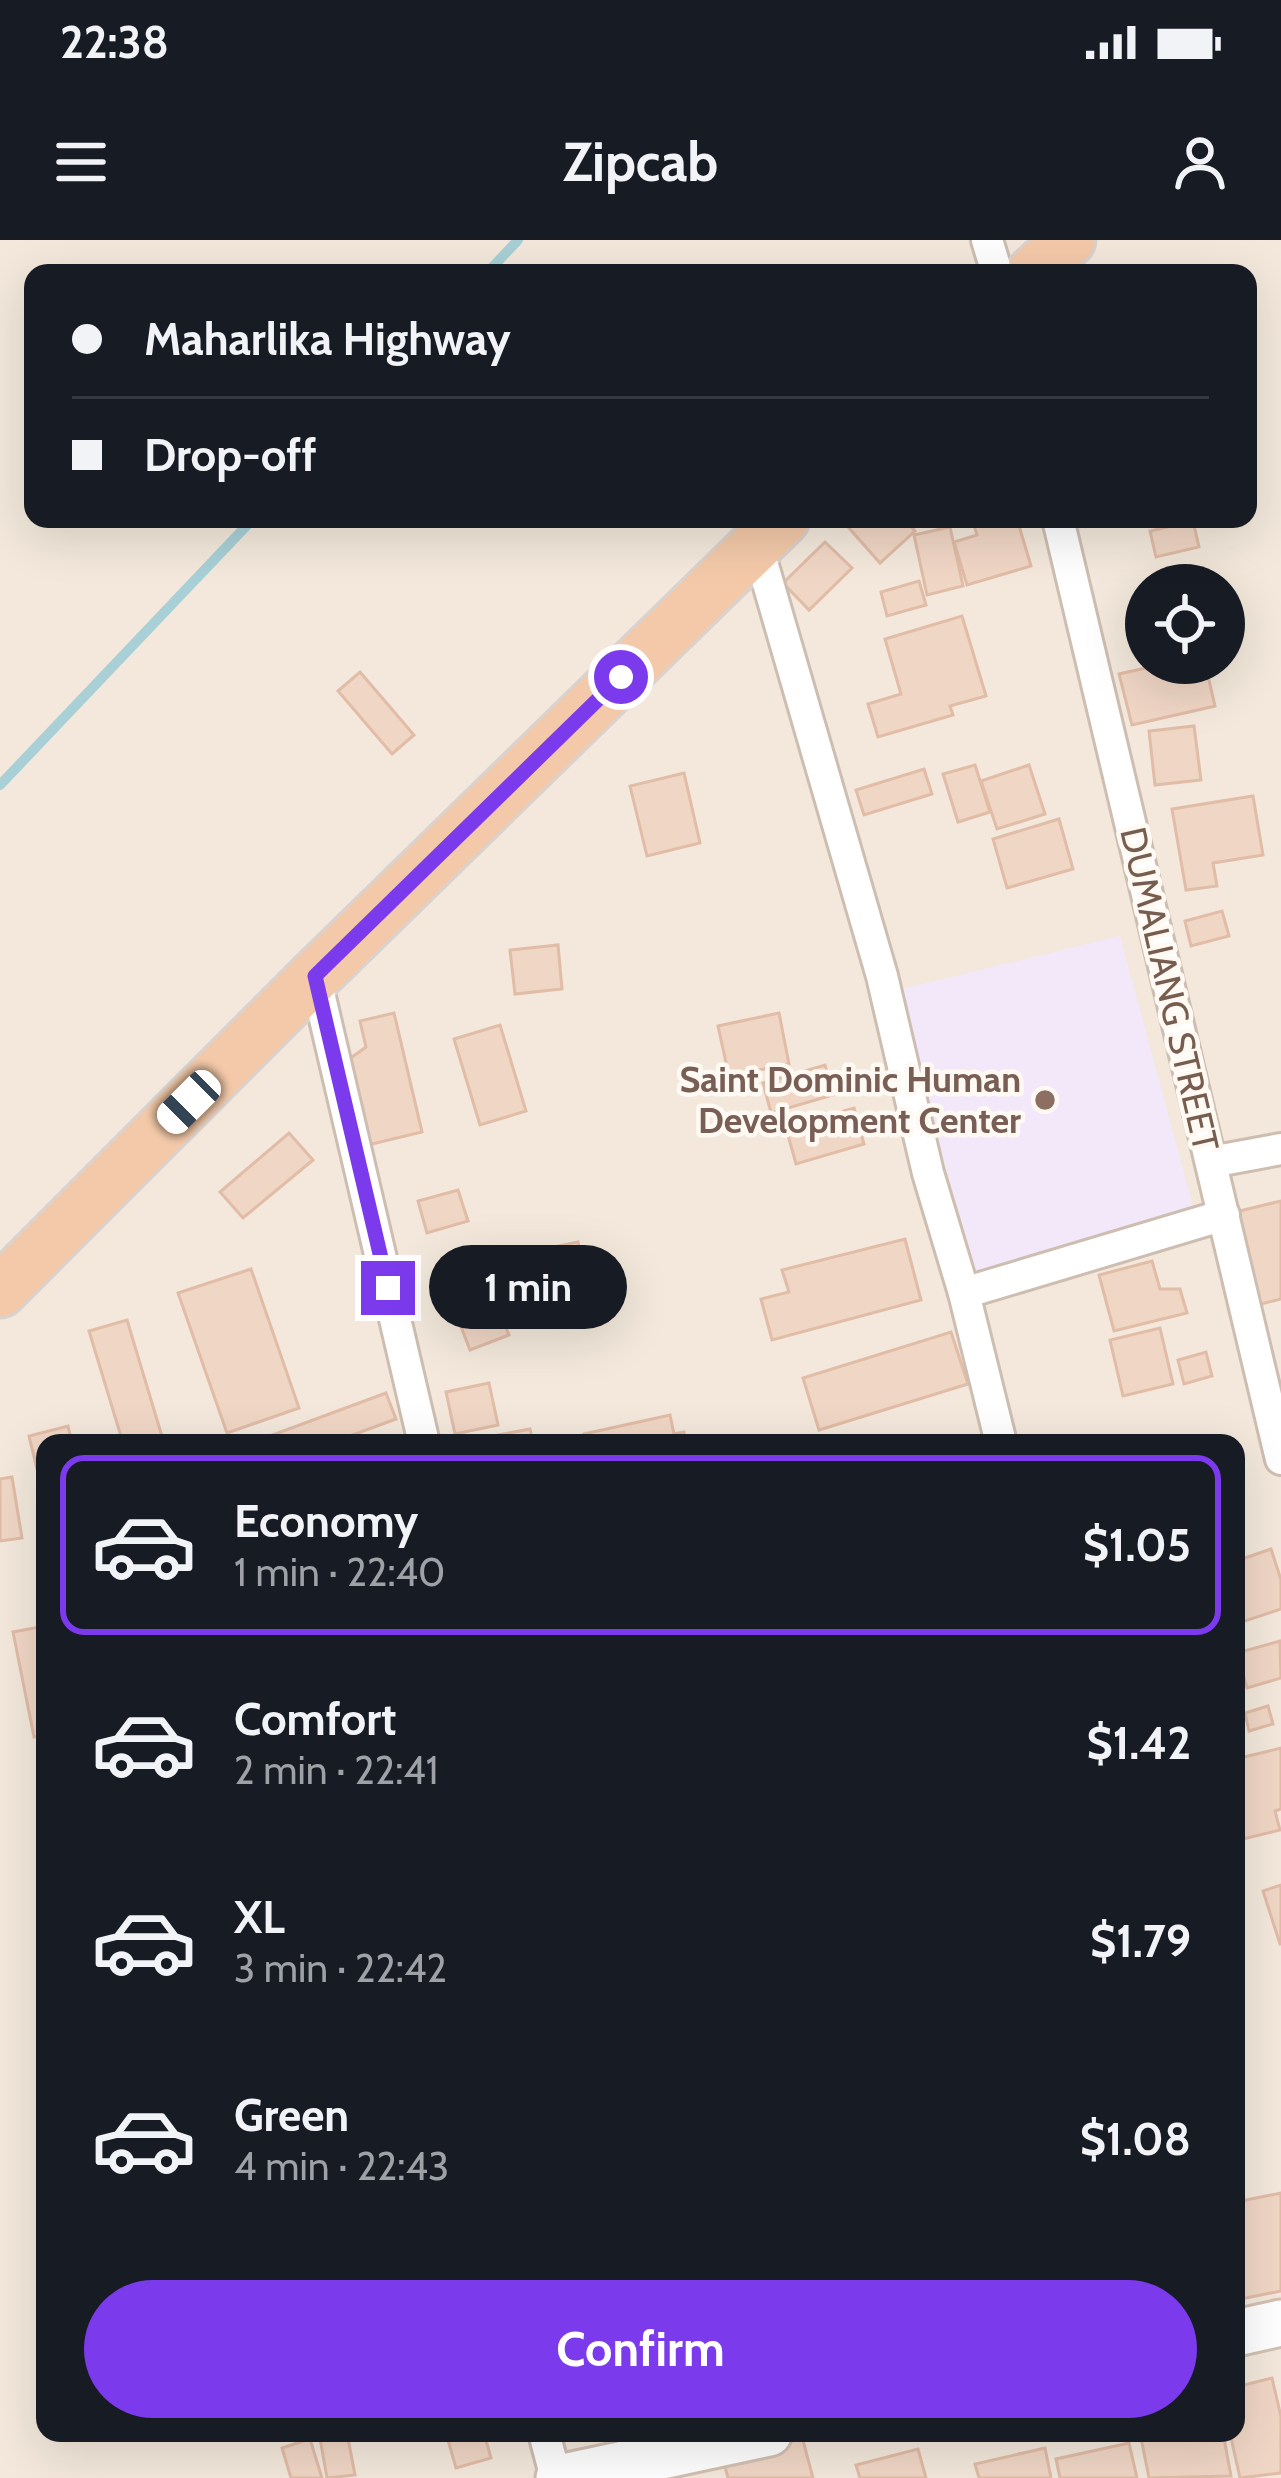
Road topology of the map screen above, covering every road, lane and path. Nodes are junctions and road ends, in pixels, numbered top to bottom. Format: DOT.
graph roads {
  1 [pos="1069,240"];
  2 [pos="1043,264"];
  3 [pos="1060,528"];
  4 [pos="770,532"];
  5 [pos="315,976"];
  6 [pos="1281,1150"];
  7 [pos="1211,1162"];
  8 [pos="1224,1215"];
  9 [pos="0,1291"];
  10 [pos="964,1293"];
  11 [pos="422,1434"];
  12 [pos="999,1434"];
  13 [pos="1281,1460"];
  14 [pos="1281,2323"];
  15 [pos="1245,2331"];
  16 [pos="547,2442"];
  17 [pos="727,2442"];
  18 [pos="558,2478"];
  1 -- 2 [label="highway"];
  3 -- 7 [label="street, DUMALIANG STREET"];
  4 -- 5 [label="highway"];
  4 -- 10 [label="street"];
  5 -- 9 [label="highway"];
  5 -- 11 [label="street"];
  6 -- 7 [label="street"];
  7 -- 8 [label="street, DUMALIANG STREET"];
  8 -- 10 [label="street"];
  8 -- 13 [label="street, DUMALIANG STREET"];
  10 -- 12 [label="street"];
  14 -- 15 [label="main road"];
  16 -- 18 [label="street"];
  17 -- 18 [label="main road"];
}
